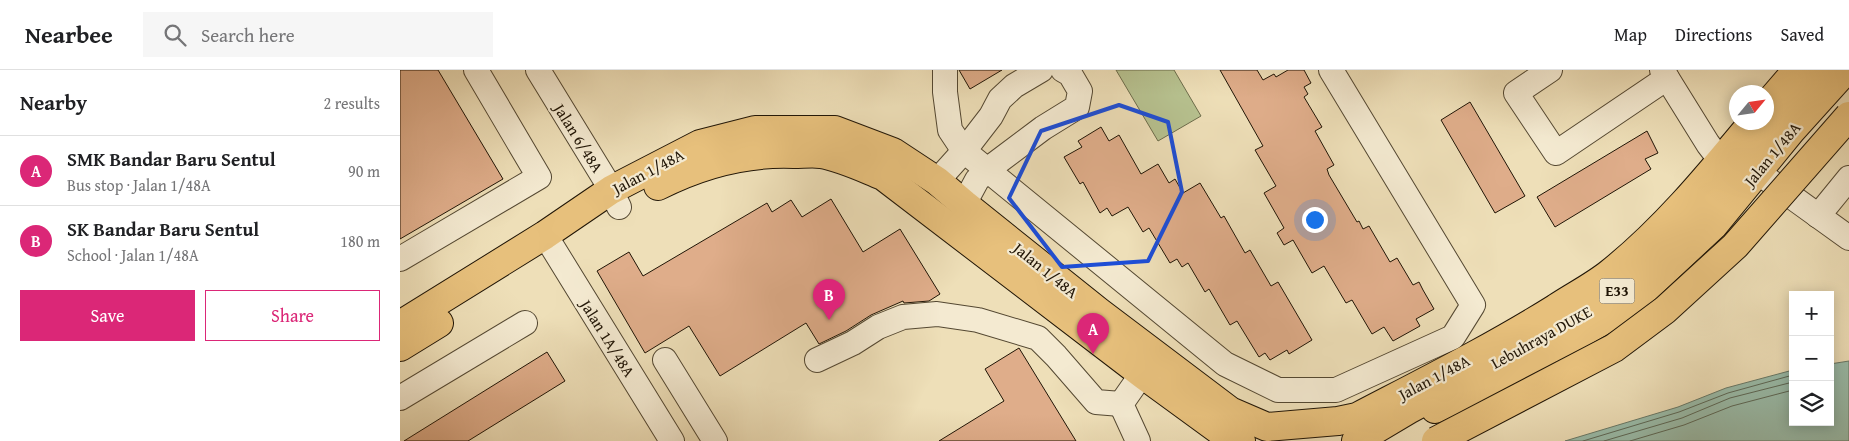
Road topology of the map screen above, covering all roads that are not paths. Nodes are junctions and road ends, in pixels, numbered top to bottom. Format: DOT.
graph roads {
  1 [pos="476,70"];
  2 [pos="538,70"];
  3 [pos="945,70"];
  4 [pos="1041,70"];
  5 [pos="1063,70"];
  6 [pos="1331,70"];
  7 [pos="1550,70"];
  8 [pos="1797,70"];
  9 [pos="1822,70"];
  10 [pos="1846,70"];
  11 [pos="1665,74"];
  12 [pos="1774,97"];
  13 [pos="1849,116"];
  14 [pos="1746,130"];
  15 [pos="964,150"];
  16 [pos="1721,161"];
  17 [pos="987,170"];
  18 [pos="1756,171"];
  19 [pos="1849,178"];
  20 [pos="937,181"];
  21 [pos="615,198"];
  22 [pos="964,204"];
  23 [pos="1818,216"];
  24 [pos="1849,238"];
  25 [pos="549,242"];
  26 [pos="400,259"];
  27 [pos="526,323"];
  28 [pos="400,325"];
  29 [pos="400,347"];
  30 [pos="665,360"];
  31 [pos="816,360"];
  32 [pos="1142,374"];
  33 [pos="400,398"];
  34 [pos="1121,404"];
  35 [pos="1265,434"];
  36 [pos="672,441"];
  37 [pos="715,441"];
  38 [pos="1138,441"];
  39 [pos="1241,441"];
  40 [pos="1356,441"];
  41 [pos="1370,441"];
  42 [pos="1436,441"];
  1 -- 26 [label="street"];
  2 -- 21 [label="street, Jalan 6/48A"];
  3 -- 15 [label="street"];
  4 -- 15 [label="street"];
  5 -- 17 [label="street"];
  6 -- 17 [label="street"];
  7 -- 11 [label="street"];
  8 -- 12 [label="main road"];
  9 -- 40 [label="main road, Lebuhraya DUKE / E33"];
  10 -- 18 [label="main road, Jalan 1/48A"];
  11 -- 16 [label="street"];
  13 -- 42 [label="main road, E33, bridge"];
  14 -- 16 [label="main road, Jalan 1/48A"];
  15 -- 17 [label="street"];
  15 -- 20 [label="street"];
  16 -- 35 [label="main road, Jalan 1/48A"];
  17 -- 22 [label="street"];
  18 -- 23 [label="street"];
  18 -- 41 [label="main road, Jalan 1/48A"];
  19 -- 23 [label="street"];
  20 -- 21 [label="main road, Jalan 1/48A"];
  20 -- 22 [label="main road, Jalan 1/48A"];
  21 -- 25 [label="main road, Jalan 1/48A"];
  21 -- 32 [label="main road, Jalan 1/48A"];
  22 -- 35 [label="main road, Jalan 1/48A"];
  23 -- 24 [label="street"];
  25 -- 28 [label="main road, Jalan 1/48A"];
  25 -- 29 [label="main road, Jalan 1/48A"];
  25 -- 36 [label="street, Jalan 1A/48A"];
  27 -- 33 [label="street"];
  30 -- 37 [label="street"];
  31 -- 34 [label="street"];
  32 -- 34 [label="street"];
  32 -- 39 [label="main road, Jalan 1/48A"];
  34 -- 38 [label="street"];
}
